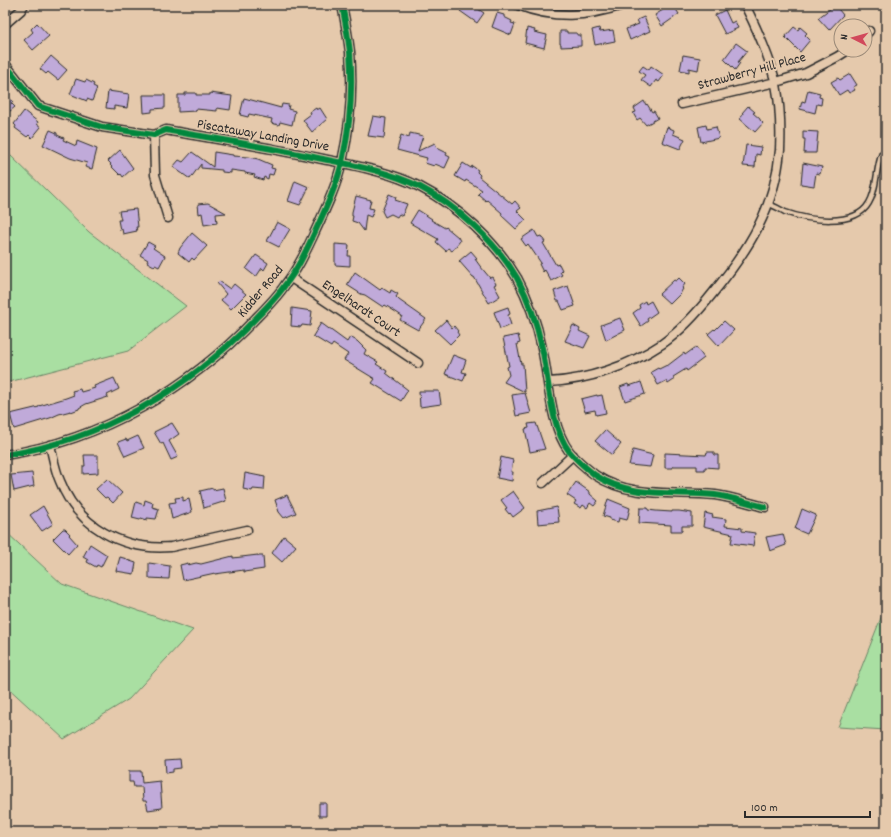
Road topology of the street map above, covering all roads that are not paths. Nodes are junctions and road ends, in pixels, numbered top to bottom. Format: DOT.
graph roads {
  1 [pos="24,5"];
  2 [pos="342,5"];
  3 [pos="518,5"];
  4 [pos="622,5"];
  5 [pos="745,5"];
  6 [pos="5,24"];
  7 [pos="835,58"];
  8 [pos="5,64"];
  9 [pos="776,82"];
  10 [pos="682,104"];
  11 [pos="154,135"];
  12 [pos="886,150"];
  13 [pos="342,162"];
  14 [pos="769,204"];
  15 [pos="168,218"];
  16 [pos="291,278"];
  17 [pos="418,363"];
  18 [pos="548,382"];
  19 [pos="50,445"];
  20 [pos="5,455"];
  21 [pos="573,455"];
  22 [pos="543,483"];
  23 [pos="765,507"];
  24 [pos="247,530"];
  1 -- 6 [label="street"];
  2 -- 13 [label="street, Kidder Road"];
  3 -- 4 [label="street"];
  5 -- 9 [label="street"];
  7 -- 9 [label="street, Strawberry Hill Place"];
  8 -- 11 [label="street, Piscataway Landing Drive"];
  9 -- 10 [label="street, Strawberry Hill Place"];
  9 -- 14 [label="street"];
  11 -- 13 [label="street, Piscataway Landing Drive"];
  11 -- 15 [label="street"];
  12 -- 14 [label="lane"];
  13 -- 16 [label="street, Kidder Road"];
  13 -- 18 [label="street, Piscataway Landing Drive"];
  14 -- 18 [label="street"];
  16 -- 17 [label="street, Engelhardt Court"];
  16 -- 19 [label="street, Kidder Road"];
  18 -- 21 [label="street, Piscataway Landing Drive"];
  19 -- 20 [label="street, Kidder Road"];
  19 -- 24 [label="street"];
  21 -- 22 [label="street"];
  21 -- 23 [label="street, Piscataway Landing Drive"];
}
